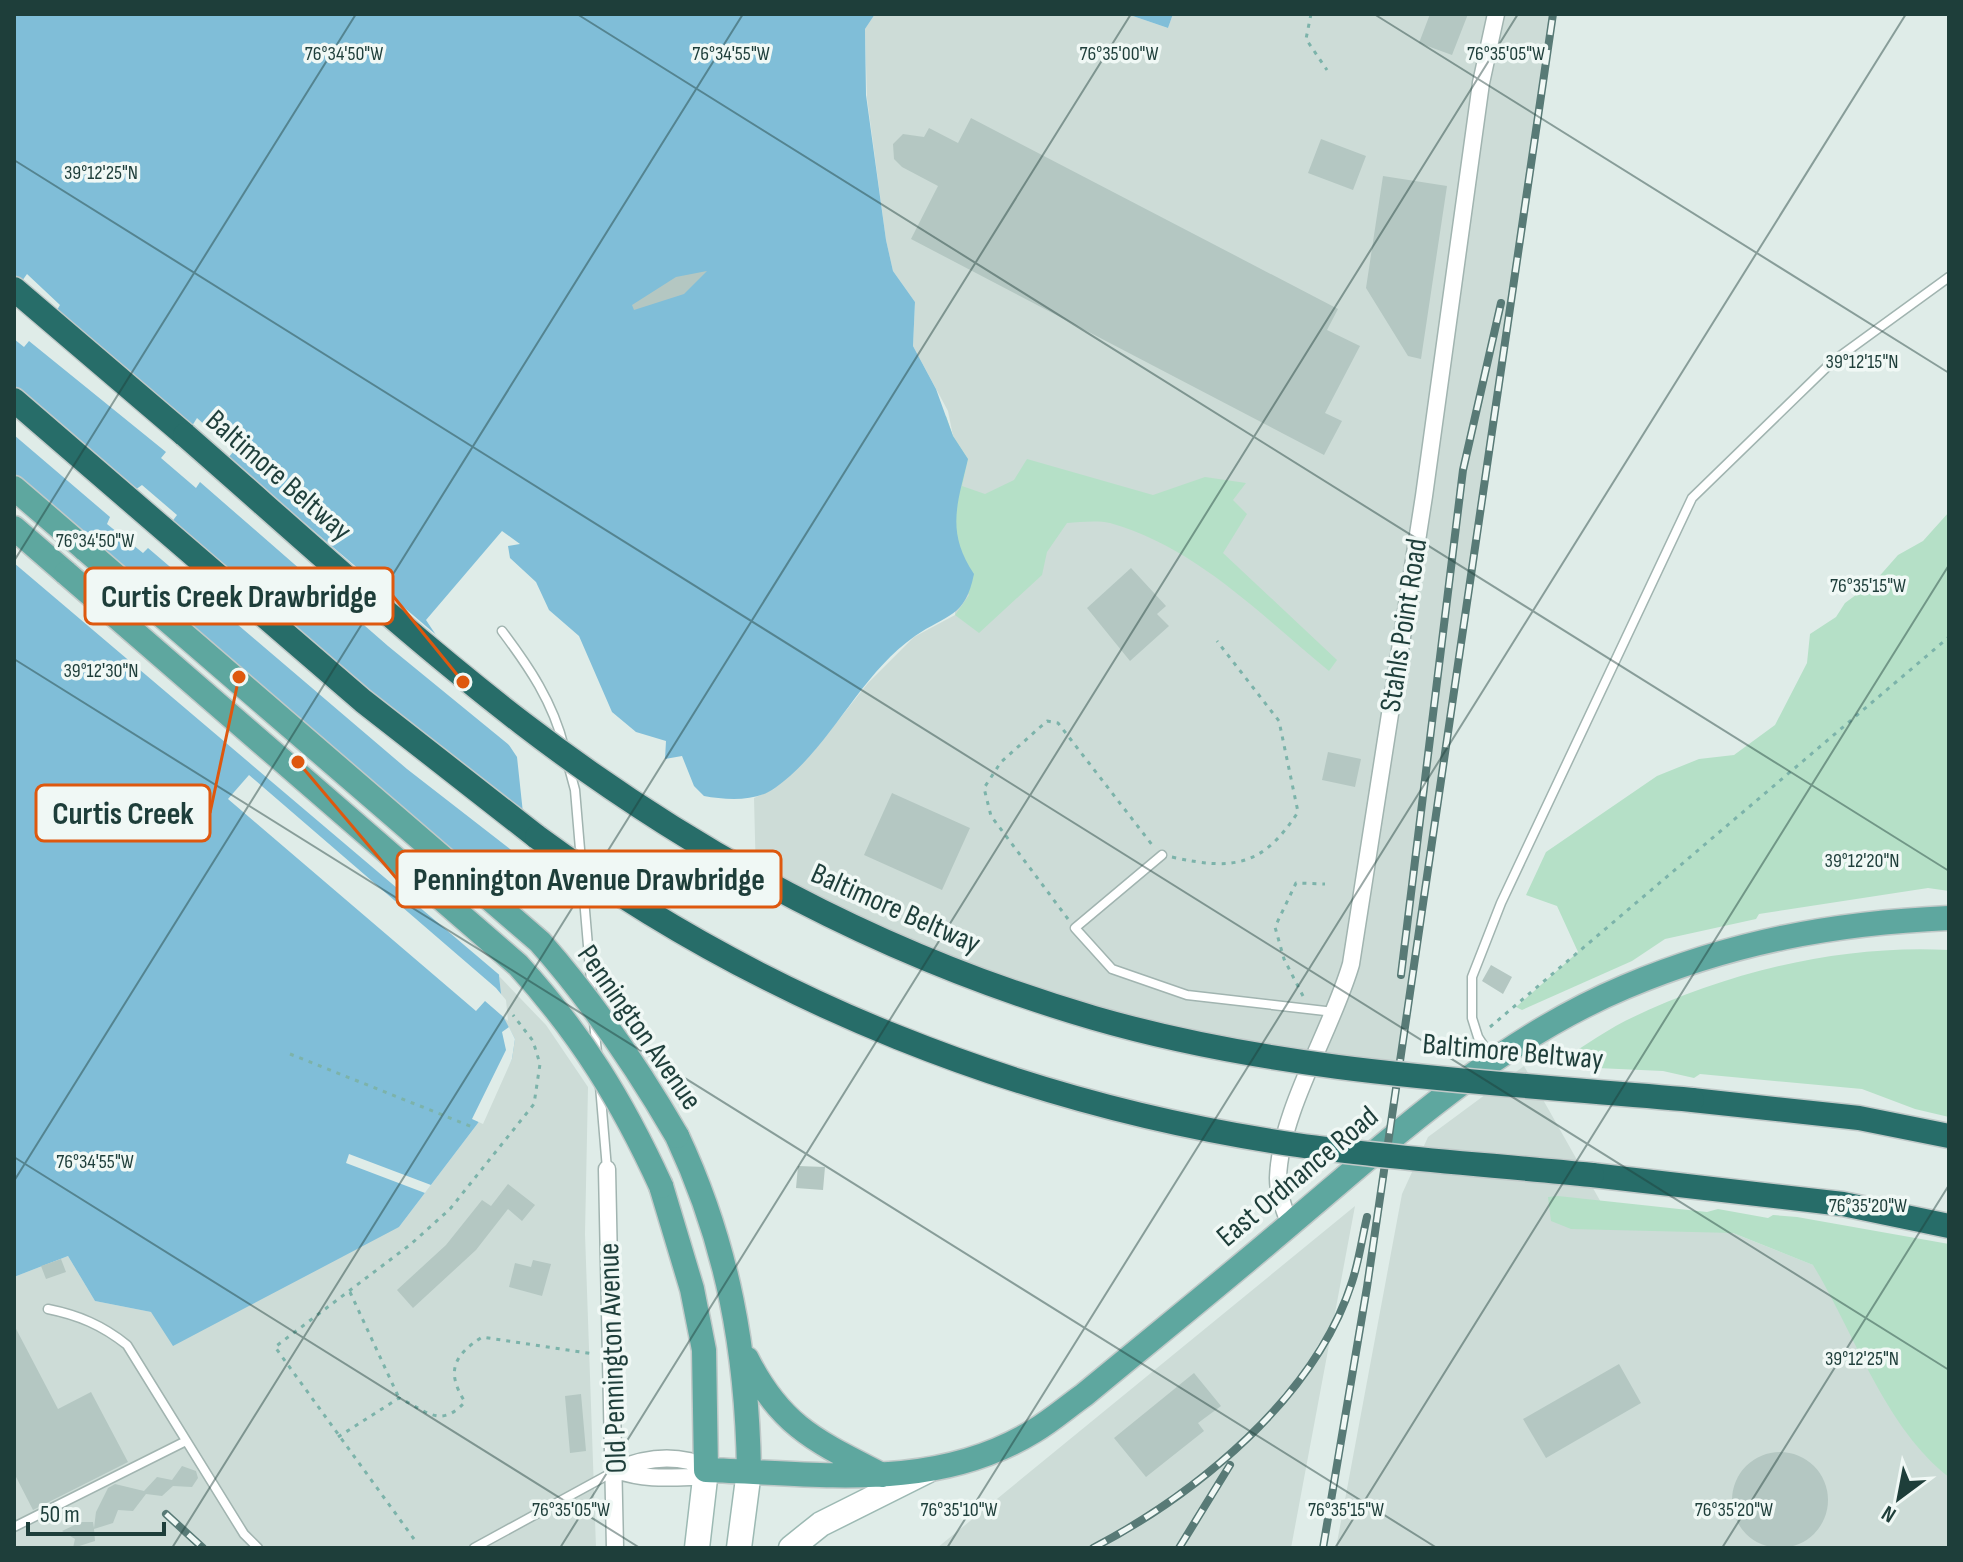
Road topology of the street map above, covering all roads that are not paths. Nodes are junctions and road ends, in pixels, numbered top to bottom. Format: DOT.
graph roads {
  1 [pos="1496,14"];
  2 [pos="1949,277"];
  3 [pos="14,289"];
  4 [pos="14,400"];
  5 [pos="14,488"];
  6 [pos="14,528"];
  7 [pos="502,631"];
  8 [pos="1162,855"];
  9 [pos="1949,918"];
  10 [pos="1335,1012"];
  11 [pos="1493,1061"];
  12 [pos="1949,1136"];
  13 [pos="607,1169"];
  14 [pos="1290,1225"];
  15 [pos="1949,1226"];
  16 [pos="48,1309"];
  17 [pos="740,1345"];
  18 [pos="186,1441"];
  19 [pos="703,1469"];
  20 [pos="931,1469"];
  21 [pos="616,1470"];
  22 [pos="749,1471"];
  23 [pos="884,1477"];
  24 [pos="14,1527"];
  25 [pos="258,1548"];
  26 [pos="474,1548"];
  27 [pos="615,1548"];
  28 [pos="697,1548"];
  29 [pos="739,1548"];
  30 [pos="791,1548"];
  1 -- 10 [label="street, Stahls Point Road"];
  2 -- 11 [label="lane"];
  3 -- 12 [label="highway, Baltimore Beltway, bridge"];
  4 -- 15 [label="highway, bridge"];
  5 -- 17 [label="main road, Pennington Avenue, bridge"];
  6 -- 19 [label="main road, Pennington Avenue, bridge"];
  7 -- 13 [label="lane"];
  8 -- 10 [label="lane"];
  9 -- 11 [label="main road, East Ordnance Road"];
  10 -- 14 [label="street, Stahls Point Road"];
  11 -- 14 [label="main road, East Ordnance Road"];
  13 -- 21 [label="street, Old Pennington Avenue"];
  14 -- 20 [label="main road, East Ordnance Road"];
  16 -- 18 [label="lane"];
  17 -- 22 [label="main road, Pennington Avenue"];
  17 -- 23 [label="main road"];
  18 -- 24 [label="lane"];
  18 -- 25 [label="lane"];
  19 -- 21 [label="street, East Ordnance Road"];
  19 -- 22 [label="main road, East Ordnance Road"];
  19 -- 28 [label="main road, Pennington Avenue"];
  20 -- 23 [label="main road, East Ordnance Road"];
  20 -- 30 [label="main road"];
  21 -- 26 [label="lane"];
  21 -- 27 [label="street, Old Pennington Avenue"];
  22 -- 23 [label="main road, East Ordnance Road"];
  22 -- 29 [label="main road, Pennington Avenue"];
}
